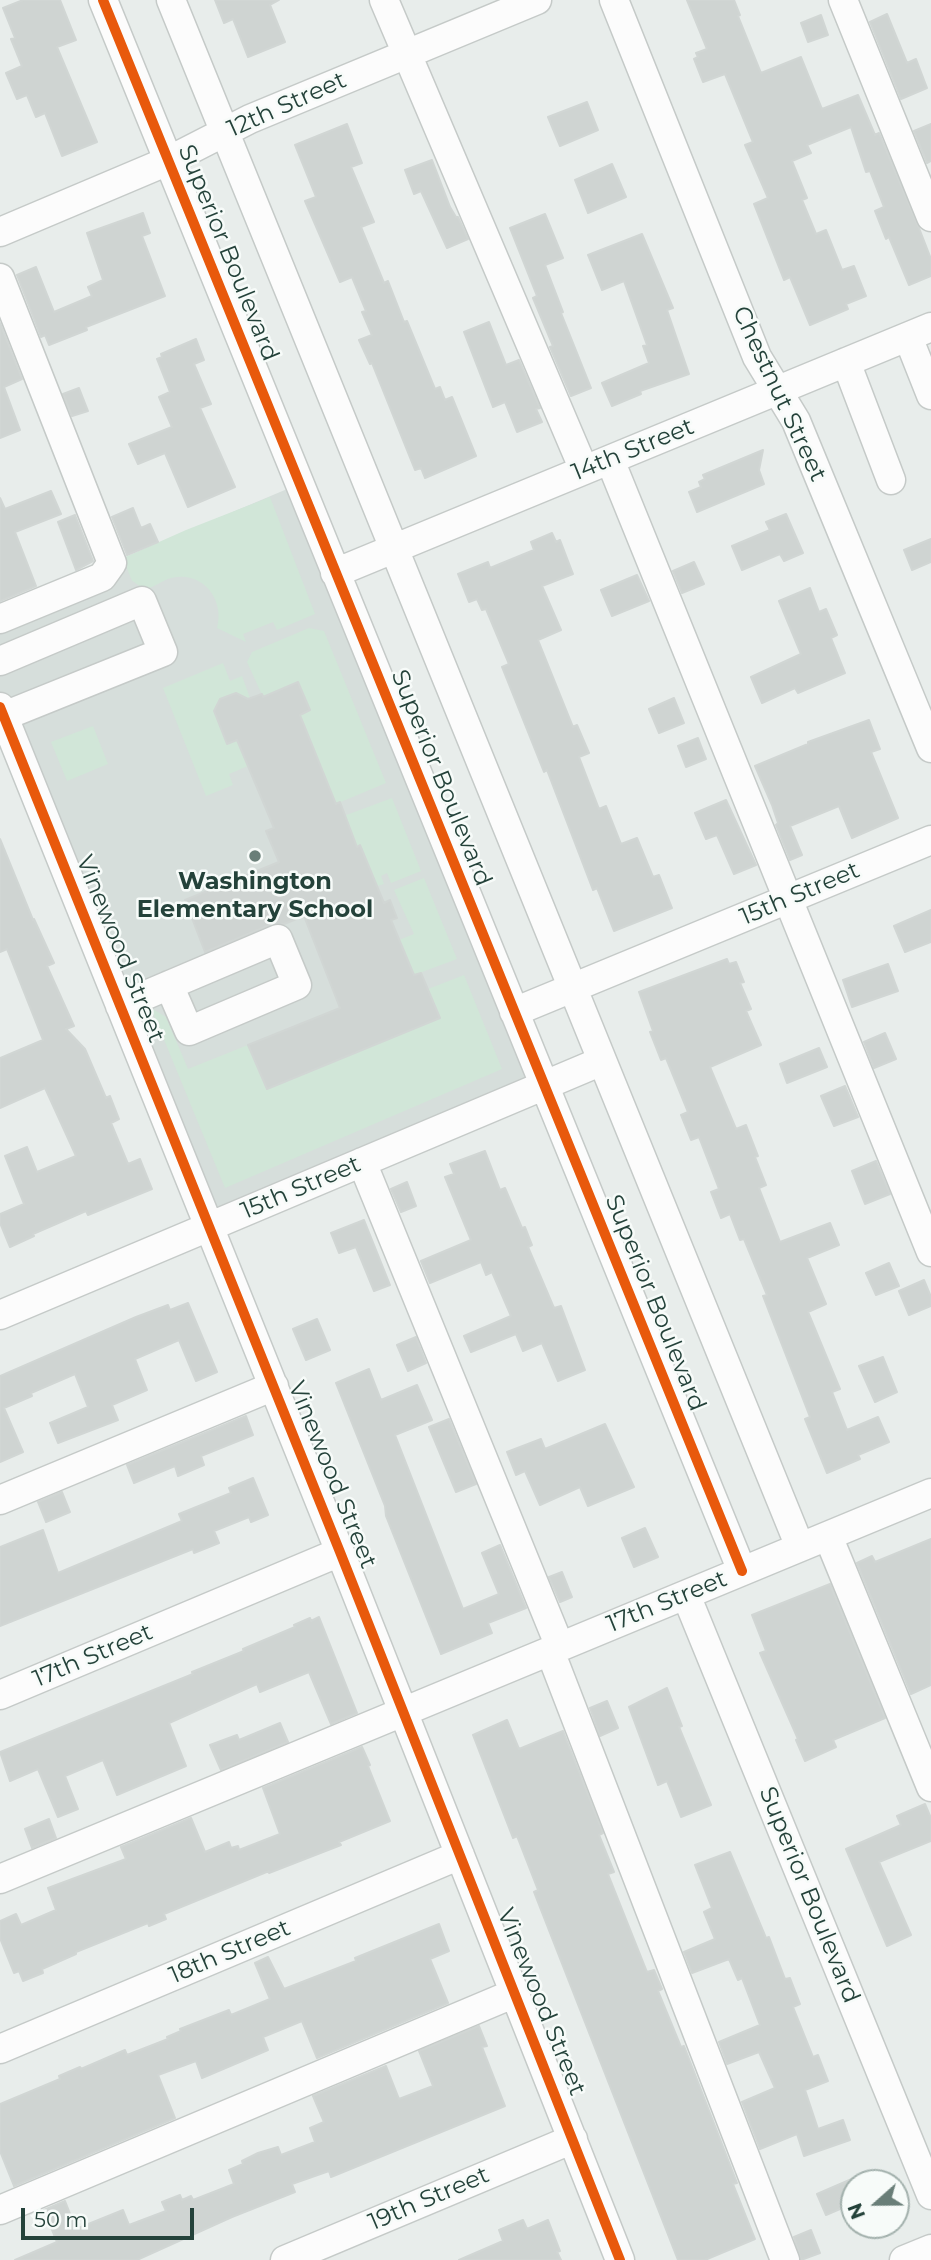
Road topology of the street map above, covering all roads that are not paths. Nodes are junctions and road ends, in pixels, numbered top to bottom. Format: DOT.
graph roads {
  1 [pos="103,0"];
  2 [pos="171,0"];
  3 [pos="384,0"];
  4 [pos="537,0"];
  5 [pos="614,0"];
  6 [pos="843,0"];
  7 [pos="406,54"];
  8 [pos="225,131"];
  9 [pos="168,161"];
  10 [pos="931,217"];
  11 [pos="0,232"];
  12 [pos="0,278"];
  13 [pos="919,332"];
  14 [pos="846,362"];
  15 [pos="778,391"];
  16 [pos="931,395"];
  17 [pos="610,460"];
  18 [pos="584,470"];
  19 [pos="891,480"];
  20 [pos="394,549"];
  21 [pos="335,573"];
  22 [pos="0,619"];
  23 [pos="0,661"];
  24 [pos="2,711"];
  25 [pos="931,748"];
  26 [pos="931,840"];
  27 [pos="788,900"];
  28 [pos="169,985"];
  29 [pos="572,989"];
  30 [pos="120,1006"];
  31 [pos="514,1012"];
  32 [pos="602,1061"];
  33 [pos="543,1085"];
  34 [pos="362,1162"];
  35 [pos="210,1227"];
  36 [pos="931,1252"];
  37 [pos="0,1315"];
  38 [pos="274,1386"];
  39 [pos="931,1493"];
  40 [pos="0,1500"];
  41 [pos="828,1536"];
  42 [pos="800,1547"];
  43 [pos="340,1552"];
  44 [pos="742,1572"];
  45 [pos="686,1595"];
  46 [pos="555,1649"];
  47 [pos="0,1695"];
  48 [pos="404,1713"];
  49 [pos="931,1787"];
  50 [pos="460,1855"];
  51 [pos="0,1879"];
  52 [pos="515,1993"];
  53 [pos="0,2049"];
  54 [pos="573,2139"];
  55 [pos="931,2195"];
  56 [pos="0,2210"];
  57 [pos="931,2249"];
  58 [pos="285,2260"];
  59 [pos="620,2260"];
  60 [pos="785,2260"];
  61 [pos="904,2260"];
  1 -- 9 [label="street, Superior Boulevard"];
  2 -- 8 [label="street, Superior Boulevard"];
  3 -- 7 [label="street"];
  4 -- 7 [label="street, 12th Street"];
  5 -- 15 [label="street, Chestnut Street"];
  6 -- 10 [label="street"];
  7 -- 8 [label="street, 12th Street"];
  7 -- 18 [label="street"];
  8 -- 9 [label="street, 12th Street"];
  8 -- 20 [label="street, Superior Boulevard"];
  9 -- 11 [label="street, 12th Street"];
  9 -- 21 [label="street, Superior Boulevard"];
  12 -- 22 [label="street"];
  13 -- 14 [label="street, 14th Street"];
  13 -- 16 [label="street"];
  14 -- 15 [label="street, 14th Street"];
  14 -- 19 [label="street"];
  15 -- 17 [label="street, 14th Street"];
  15 -- 25 [label="street, Chestnut Street"];
  17 -- 18 [label="street, 14th Street"];
  17 -- 27 [label="street"];
  18 -- 20 [label="street, 14th Street"];
  20 -- 21 [label="street, 14th Street"];
  20 -- 29 [label="street, Superior Boulevard"];
  21 -- 31 [label="street, Superior Boulevard"];
  23 -- 24 [label="street"];
  24 -- 30 [label="street, Vinewood Street"];
  26 -- 27 [label="street, 15th Street"];
  27 -- 29 [label="street, 15th Street"];
  27 -- 36 [label="street"];
  28 -- 30 [label="street"];
  29 -- 31 [label="street, 15th Street"];
  29 -- 32 [label="street, Superior Boulevard"];
  30 -- 35 [label="street, Vinewood Street"];
  31 -- 33 [label="street, Superior Boulevard"];
  32 -- 33 [label="street, 15th Street"];
  32 -- 42 [label="street, Superior Boulevard"];
  33 -- 34 [label="street, 15th Street"];
  33 -- 44 [label="street, Superior Boulevard"];
  34 -- 35 [label="street, 15th Street"];
  34 -- 46 [label="street"];
  35 -- 37 [label="street, 15th Street"];
  35 -- 38 [label="street, Vinewood Street"];
  38 -- 40 [label="street"];
  38 -- 43 [label="street, Vinewood Street"];
  39 -- 41 [label="street, 17th Street"];
  41 -- 42 [label="street, 17th Street"];
  41 -- 49 [label="street"];
  42 -- 44 [label="street, 17th Street"];
  43 -- 47 [label="street, 17th Street"];
  43 -- 48 [label="street, Vinewood Street"];
  44 -- 45 [label="street, 17th Street"];
  45 -- 46 [label="street, 17th Street"];
  45 -- 55 [label="street, Superior Boulevard"];
  46 -- 48 [label="street, 17th Street"];
  46 -- 60 [label="street"];
  48 -- 50 [label="street, Vinewood Street"];
  48 -- 51 [label="street, 17th Street"];
  50 -- 52 [label="street, Vinewood Street"];
  50 -- 53 [label="street, 18th Street"];
  52 -- 54 [label="street, Vinewood Street"];
  52 -- 56 [label="street"];
  54 -- 58 [label="street, 19th Street"];
  54 -- 59 [label="street, Vinewood Street"];
  57 -- 61 [label="street"];
}
